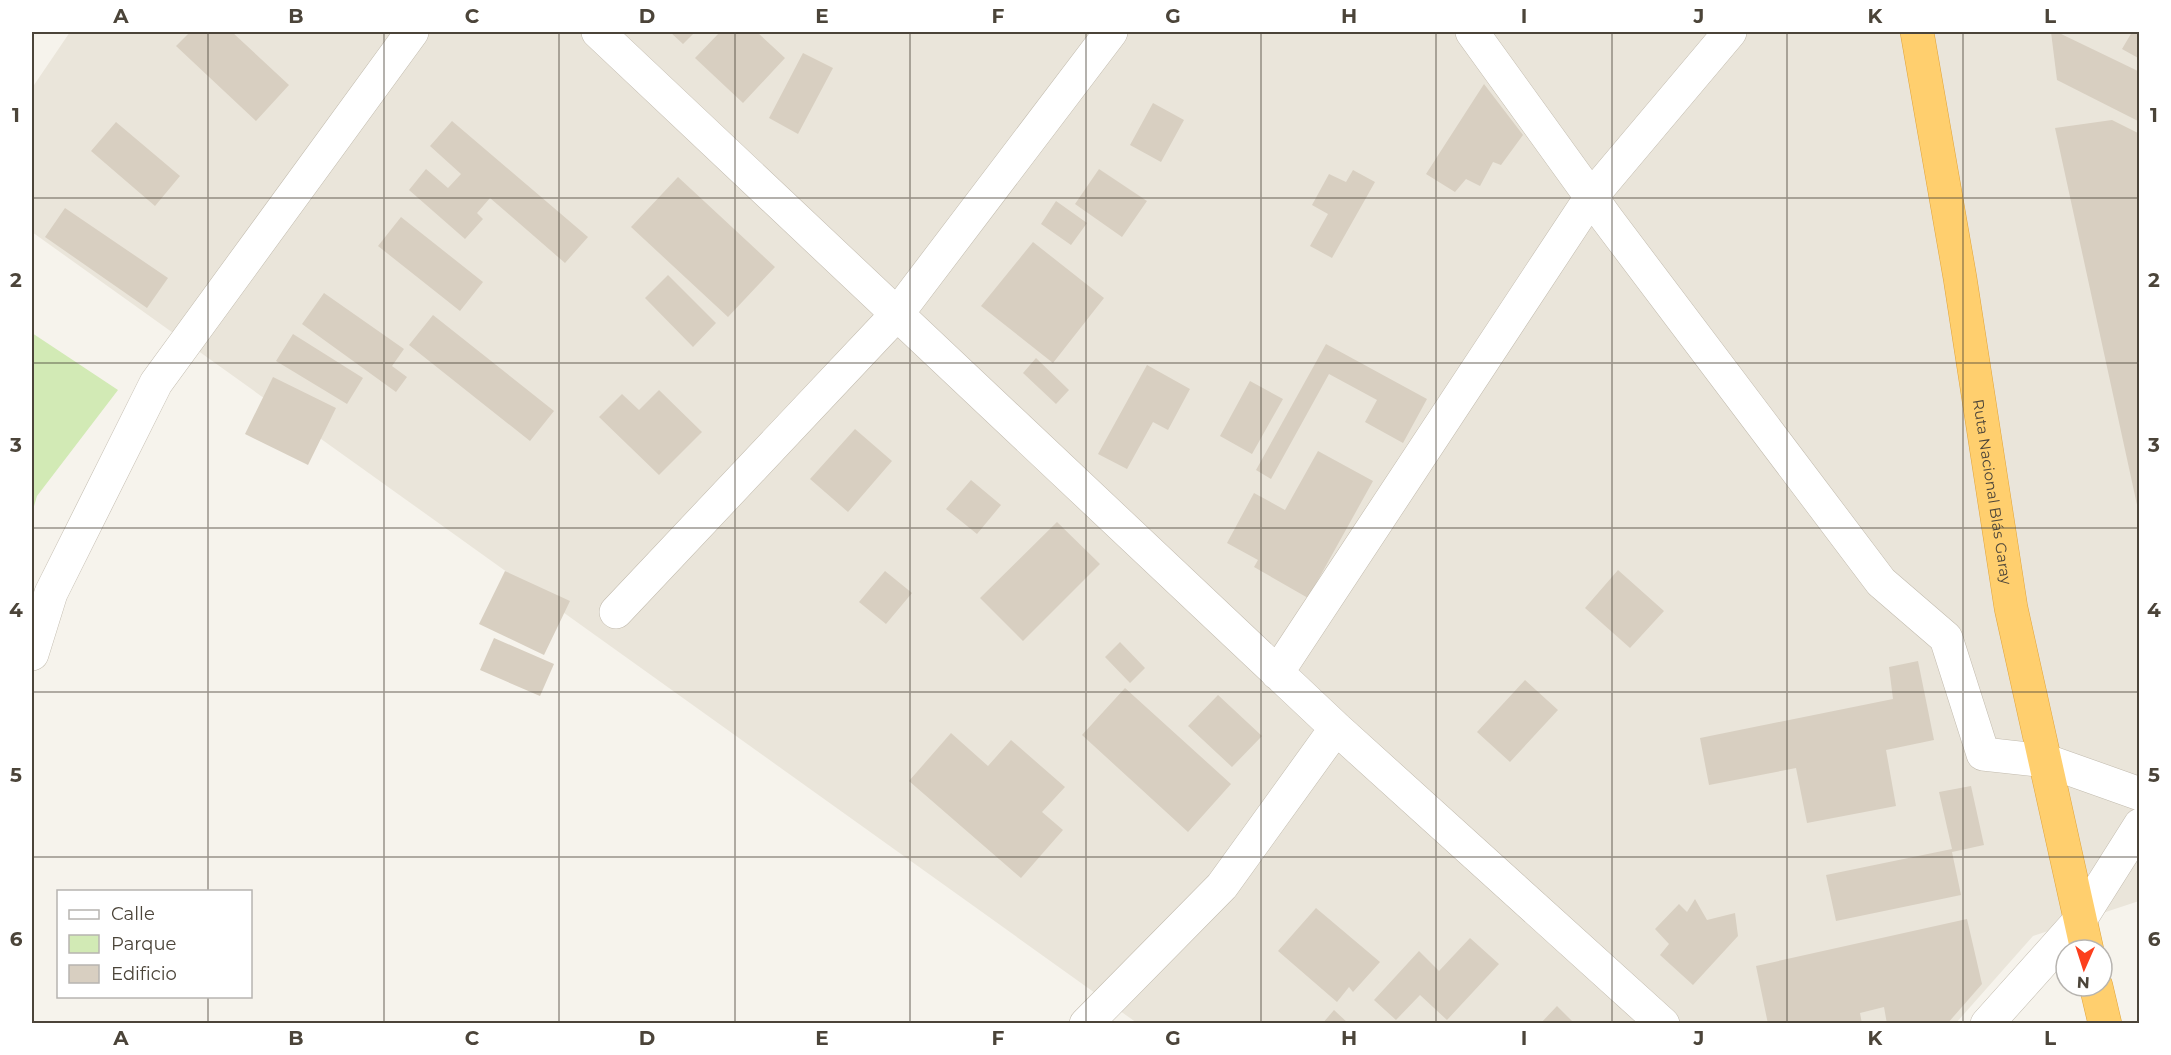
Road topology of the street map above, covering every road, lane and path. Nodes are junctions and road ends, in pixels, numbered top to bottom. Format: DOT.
graph roads {
  1 [pos="411,32"];
  2 [pos="598,32"];
  3 [pos="1111,32"];
  4 [pos="1472,32"];
  5 [pos="1730,32"];
  6 [pos="1917,32"];
  7 [pos="1591,196"];
  8 [pos="897,314"];
  9 [pos="616,612"];
  10 [pos="32,654"];
  11 [pos="1277,673"];
  12 [pos="1336,728"];
  13 [pos="2047,761"];
  14 [pos="2139,794"];
  15 [pos="2139,825"];
  16 [pos="2084,935"];
  17 [pos="2099,998"];
  18 [pos="1086,1023"];
  19 [pos="1663,1023"];
  20 [pos="1987,1023"];
  21 [pos="2105,1023"];
  1 -- 10 [label="street"];
  2 -- 8 [label="street"];
  3 -- 8 [label="street"];
  4 -- 7 [label="street"];
  5 -- 7 [label="street"];
  6 -- 13 [label="highway, Ruta Nacional Blás Garay"];
  7 -- 11 [label="street"];
  7 -- 13 [label="street"];
  8 -- 9 [label="street"];
  8 -- 11 [label="street"];
  11 -- 12 [label="street"];
  12 -- 18 [label="street"];
  12 -- 19 [label="street"];
  13 -- 14 [label="street"];
  13 -- 16 [label="highway, Ruta Nacional Blás Garay"];
  15 -- 16 [label="street"];
  16 -- 20 [label="street"];
  17 -- 21 [label="highway"];
}
